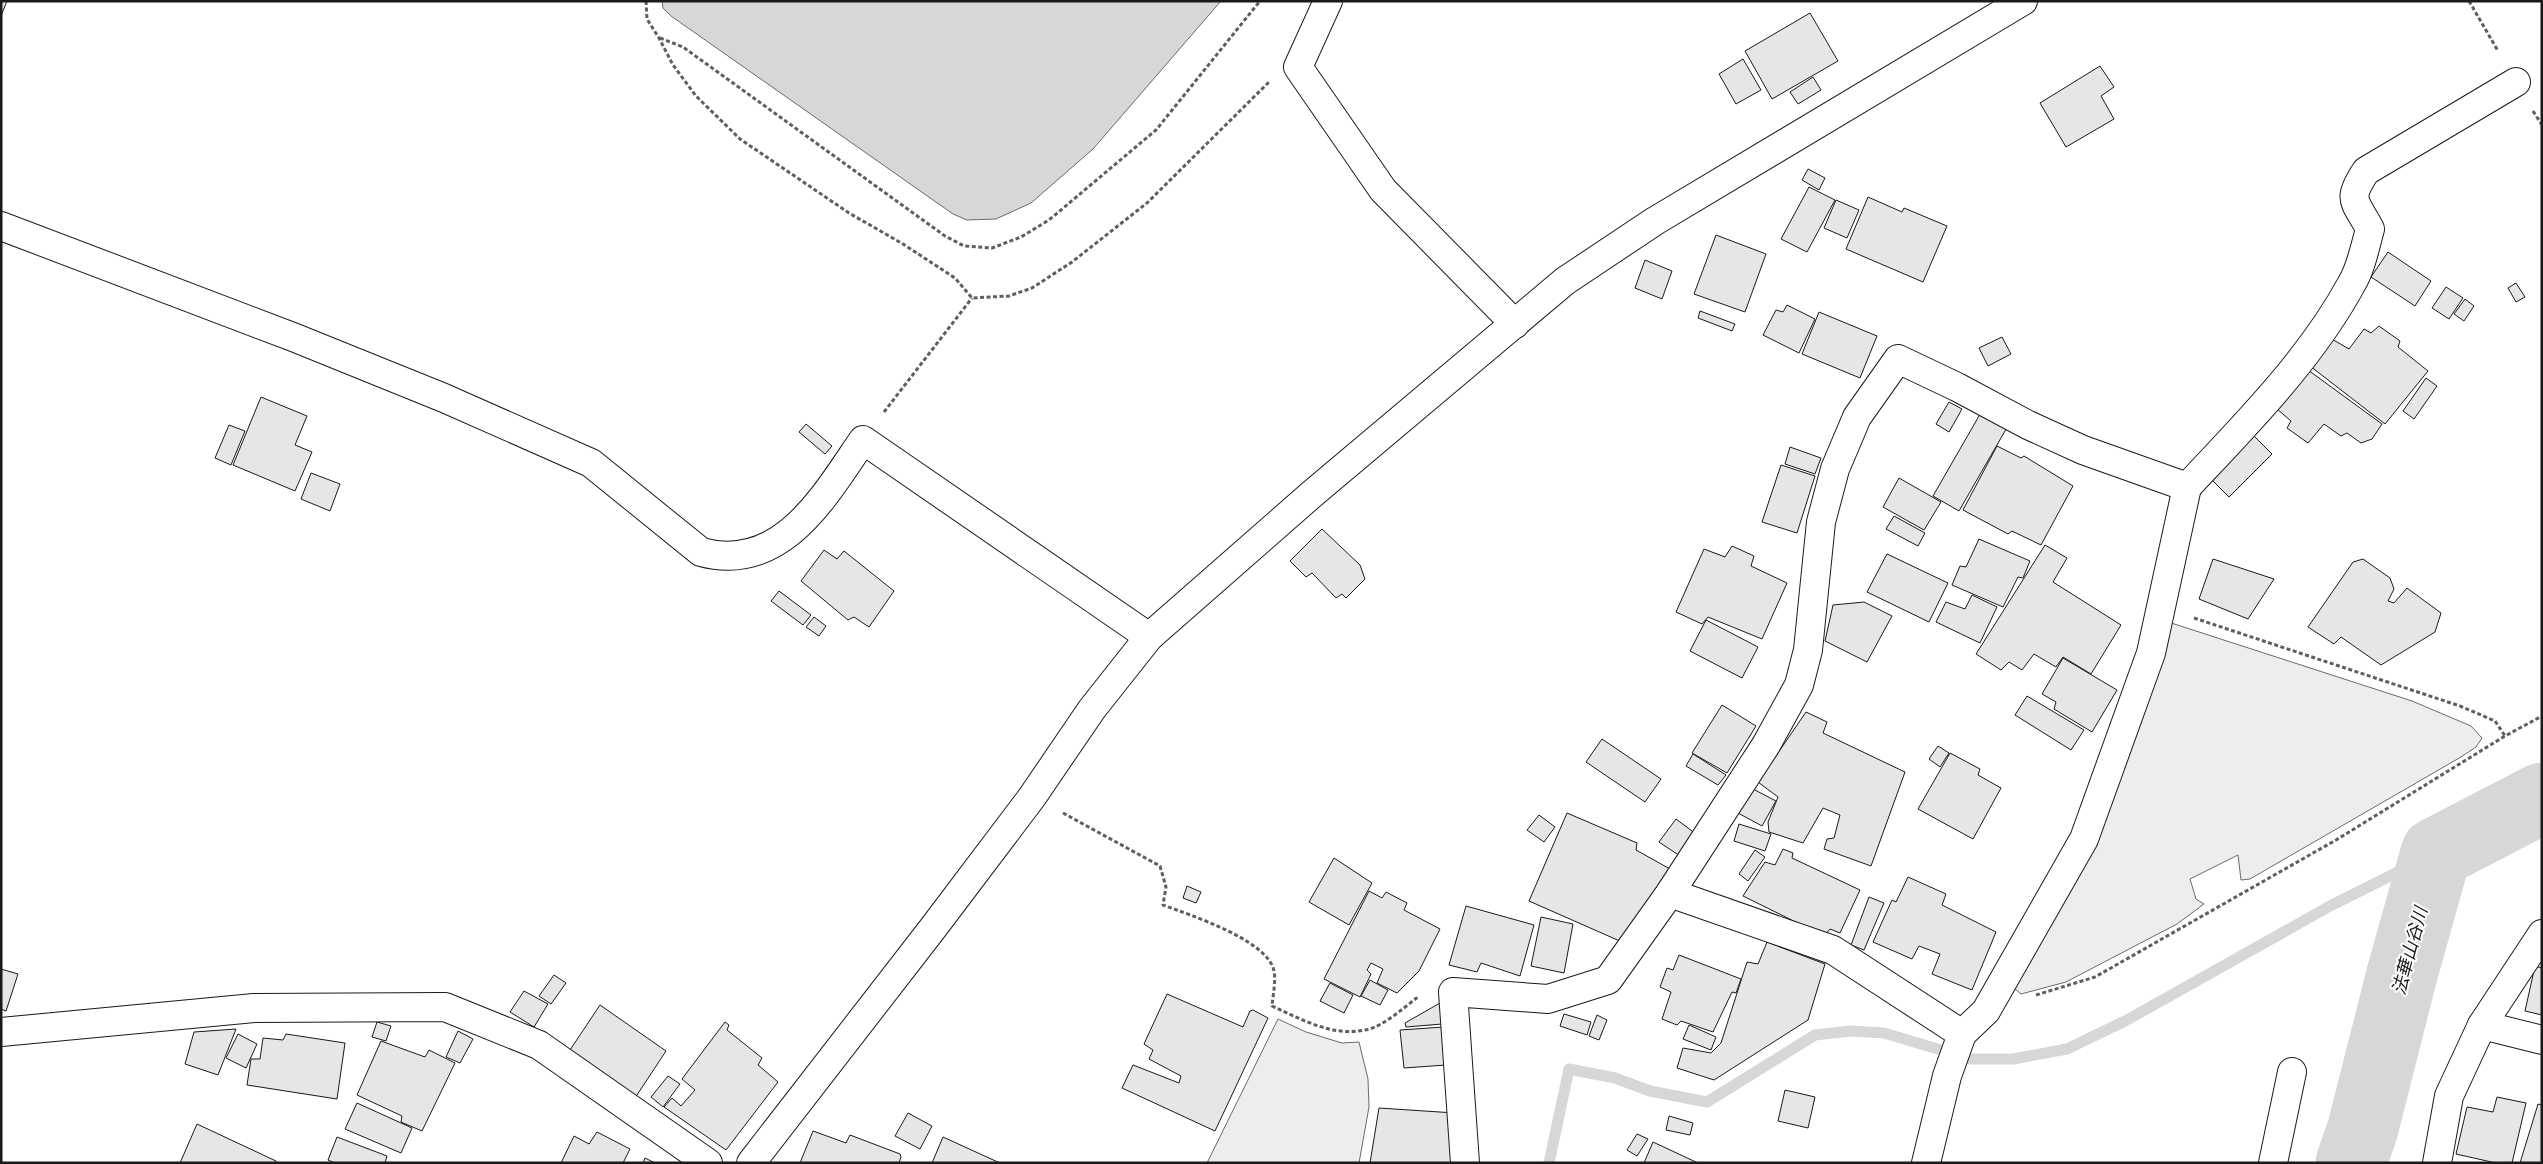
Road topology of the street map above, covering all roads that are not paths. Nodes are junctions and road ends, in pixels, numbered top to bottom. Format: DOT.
graph roads {
  1 [pos="1328,1"];
  2 [pos="2023,1"];
  3 [pos="2516,82"];
  4 [pos="1,226"];
  5 [pos="1515,324"];
  6 [pos="2187,487"];
  7 [pos="1149,637"];
  8 [pos="1670,893"];
  9 [pos="2542,934"];
  10 [pos="2482,1025"];
  11 [pos="1,1032"];
  12 [pos="1962,1034"];
  13 [pos="2542,1040"];
  14 [pos="2292,1072"];
  15 [pos="708,1163"];
  16 [pos="750,1163"];
  17 [pos="1465,1163"];
  18 [pos="1926,1163"];
  19 [pos="2273,1163"];
  20 [pos="2436,1163"];
  1 -- 5 [label="street"];
  2 -- 5 [label="street"];
  3 -- 6 [label="street"];
  4 -- 7 [label="street"];
  5 -- 7 [label="street"];
  6 -- 8 [label="street"];
  6 -- 12 [label="street"];
  7 -- 16 [label="street"];
  8 -- 12 [label="street"];
  8 -- 17 [label="street"];
  9 -- 10 [label="street"];
  10 -- 13 [label="street"];
  10 -- 20 [label="street"];
  11 -- 15 [label="street"];
  12 -- 18 [label="street"];
  14 -- 19 [label="street"];
}
